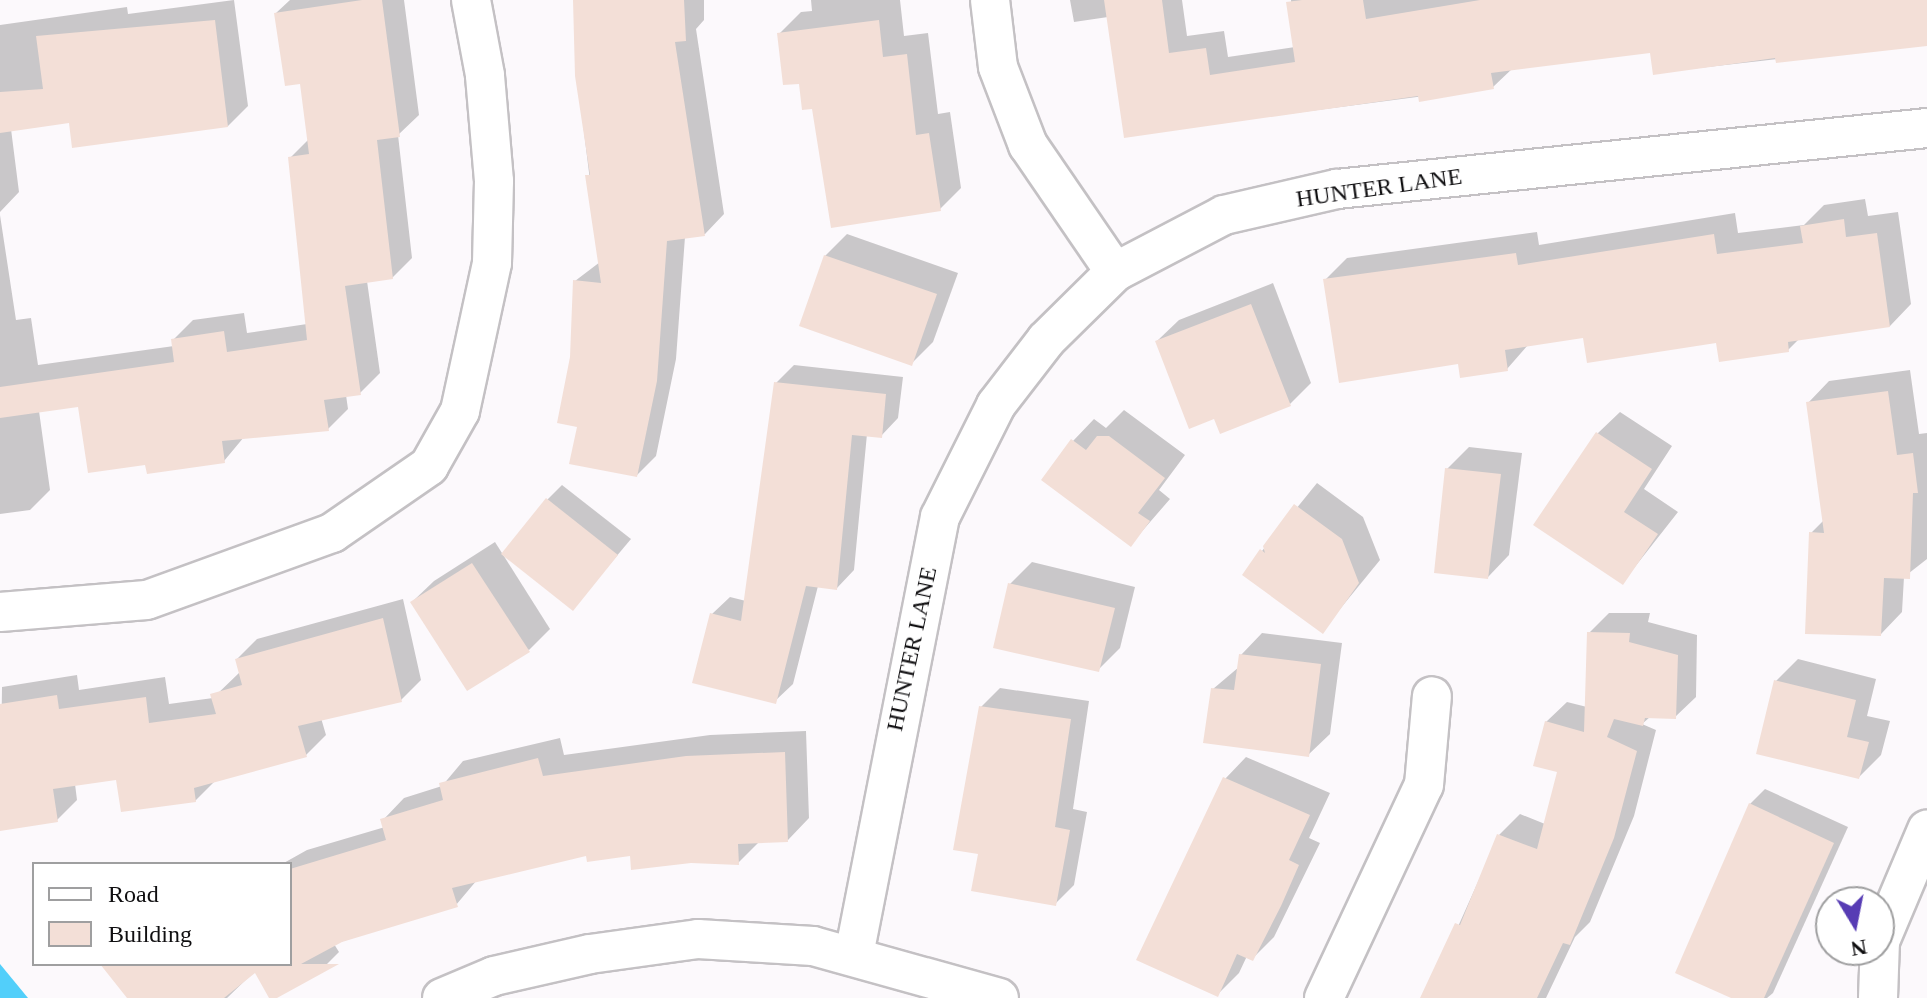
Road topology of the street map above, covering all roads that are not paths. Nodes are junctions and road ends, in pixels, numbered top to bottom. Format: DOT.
graph roads {
  1 [pos="471,0"];
  2 [pos="990,0"];
  3 [pos="1927,128"];
  4 [pos="1115,272"];
  5 [pos="0,612"];
  6 [pos="1432,696"];
  7 [pos="1927,830"];
  8 [pos="854,955"];
  9 [pos="442,998"];
  10 [pos="999,998"];
  11 [pos="1324,998"];
  12 [pos="1878,998"];
  1 -- 5 [label="street"];
  2 -- 4 [label="street"];
  3 -- 4 [label="street, HUNTER LANE"];
  4 -- 8 [label="street, HUNTER LANE"];
  6 -- 11 [label="street"];
  7 -- 12 [label="street"];
  8 -- 9 [label="street"];
  8 -- 10 [label="street"];
}
